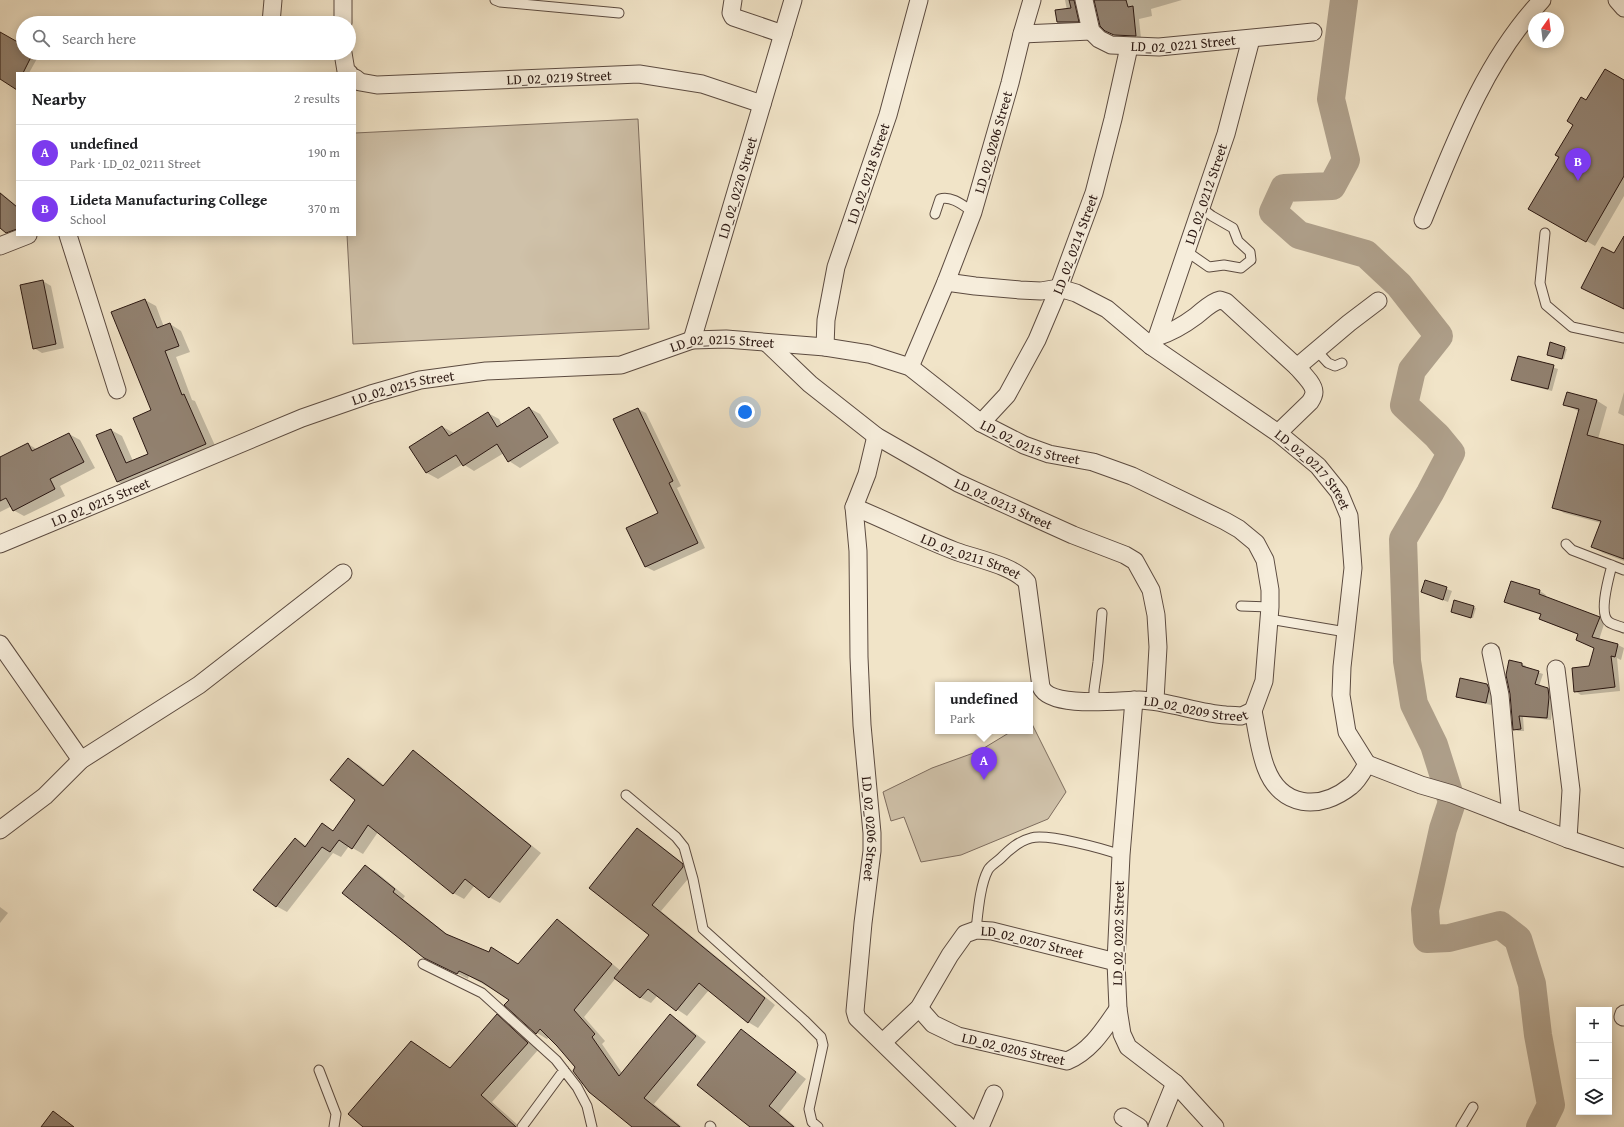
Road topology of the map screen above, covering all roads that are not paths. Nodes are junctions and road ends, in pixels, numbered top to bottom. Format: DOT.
graph roads {
  1 [pos="273,0"];
  2 [pos="343,0"];
  3 [pos="495,0"];
  4 [pos="733,0"];
  5 [pos="793,0"];
  6 [pos="919,0"];
  7 [pos="1032,0"];
  8 [pos="1084,0"];
  9 [pos="1542,0"];
  10 [pos="1617,0"];
  11 [pos="1624,8"];
  12 [pos="619,13"];
  13 [pos="272,16"];
  14 [pos="343,16"];
  15 [pos="1090,31"];
  16 [pos="1313,32"];
  17 [pos="783,34"];
  18 [pos="1022,34"];
  19 [pos="1251,39"];
  20 [pos="1128,47"];
  21 [pos="344,60"];
  22 [pos="348,72"];
  23 [pos="356,79"];
  24 [pos="762,104"];
  25 [pos="1200,207"];
  26 [pos="973,212"];
  27 [pos="935,214"];
  28 [pos="1423,220"];
  29 [pos="1545,233"];
  30 [pos="25,236"];
  31 [pos="68,236"];
  32 [pos="0,246"];
  33 [pos="1186,251"];
  34 [pos="946,282"];
  35 [pos="1059,288"];
  36 [pos="1378,301"];
  37 [pos="1624,338"];
  38 [pos="692,340"];
  39 [pos="1154,341"];
  40 [pos="767,343"];
  41 [pos="824,347"];
  42 [pos="1316,350"];
  43 [pos="1342,363"];
  44 [pos="910,366"];
  45 [pos="1297,367"];
  46 [pos="117,390"];
  47 [pos="981,423"];
  48 [pos="1278,433"];
  49 [pos="876,436"];
  50 [pos="854,507"];
  51 [pos="0,544"];
  52 [pos="1566,544"];
  53 [pos="1612,565"];
  54 [pos="1624,570"];
  55 [pos="343,573"];
  56 [pos="1241,606"];
  57 [pos="1102,613"];
  58 [pos="1270,613"];
  59 [pos="1624,628"];
  60 [pos="1346,632"];
  61 [pos="0,644"];
  62 [pos="1491,652"];
  63 [pos="1556,669"];
  64 [pos="1043,692"];
  65 [pos="1134,700"];
  66 [pos="1155,700"];
  67 [pos="1094,702"];
  68 [pos="1252,711"];
  69 [pos="81,760"];
  70 [pos="1368,764"];
  71 [pos="626,795"];
  72 [pos="1511,817"];
  73 [pos="0,830"];
  74 [pos="1568,840"];
  75 [pos="1121,855"];
  76 [pos="1624,858"];
  77 [pos="976,930"];
  78 [pos="1116,962"];
  79 [pos="423,964"];
  80 [pos="919,1008"];
  81 [pos="1118,1008"];
  82 [pos="882,1042"];
  83 [pos="319,1070"];
  84 [pos="564,1070"];
  85 [pos="1175,1083"];
  86 [pos="994,1094"];
  87 [pos="1473,1107"];
  88 [pos="1123,1117"];
  89 [pos="334,1127"];
  90 [pos="522,1127"];
  91 [pos="592,1127"];
  92 [pos="818,1127"];
  93 [pos="969,1127"];
  94 [pos="980,1127"];
  95 [pos="1139,1127"];
  96 [pos="1157,1127"];
  97 [pos="1215,1127"];
  98 [pos="1461,1127"];
  1 -- 13 [label="street"];
  2 -- 14 [label="street"];
  3 -- 12 [label="lane"];
  4 -- 17 [label="street"];
  5 -- 17 [label="street, LD_02_0220 Street"];
  6 -- 41 [label="street, LD_02_0218 Street"];
  7 -- 18 [label="street, LD_02_0206 Street"];
  8 -- 15 [label="street"];
  9 -- 28 [label="street"];
  10 -- 11 [label="street"];
  15 -- 18 [label="street"];
  15 -- 20 [label="street, LD_02_0221 Street"];
  16 -- 19 [label="street, LD_02_0221 Street"];
  17 -- 24 [label="street, LD_02_0220 Street"];
  18 -- 26 [label="street, LD_02_0206 Street"];
  19 -- 20 [label="street, LD_02_0221 Street"];
  19 -- 25 [label="street, LD_02_0212 Street"];
  20 -- 35 [label="street, LD_02_0214 Street"];
  21 -- 22 [label="street"];
  23 -- 24 [label="street, LD_02_0219 Street"];
  24 -- 38 [label="street, LD_02_0220 Street"];
  25 -- 33 [label="street, LD_02_0212 Street"];
  25 -- 33 [label="lane"];
  26 -- 27 [label="lane"];
  26 -- 34 [label="street, LD_02_0206 Street"];
  29 -- 37 [label="lane"];
  30 -- 32 [label="street"];
  31 -- 46 [label="street"];
  33 -- 39 [label="street, LD_02_0212 Street"];
  34 -- 35 [label="street"];
  34 -- 44 [label="street, LD_02_0206 Street"];
  35 -- 39 [label="street, LD_02_0217 Street"];
  35 -- 47 [label="street, LD_02_0214 Street"];
  36 -- 42 [label="street"];
  38 -- 40 [label="street, LD_02_0215 Street"];
  38 -- 51 [label="street, LD_02_0215 Street"];
  39 -- 45 [label="street"];
  39 -- 48 [label="street, LD_02_0217 Street"];
  40 -- 41 [label="street, LD_02_0215 Street"];
  40 -- 49 [label="street, LD_02_0213 Street"];
  41 -- 44 [label="street, LD_02_0215 Street"];
  42 -- 43 [label="lane"];
  42 -- 45 [label="street"];
  44 -- 47 [label="street, LD_02_0215 Street"];
  45 -- 48 [label="street"];
  47 -- 58 [label="street, LD_02_0215 Street"];
  48 -- 60 [label="street, LD_02_0217 Street"];
  49 -- 50 [label="street"];
  49 -- 66 [label="street, LD_02_0213 Street"];
  50 -- 64 [label="street, LD_02_0211 Street"];
  50 -- 82 [label="street, LD_02_0206 Street"];
  52 -- 53 [label="lane"];
  53 -- 54 [label="lane"];
  53 -- 59 [label="lane"];
  55 -- 69 [label="street"];
  56 -- 58 [label="lane"];
  57 -- 67 [label="lane"];
  58 -- 60 [label="lane"];
  58 -- 68 [label="street, LD_02_0215 Street"];
  60 -- 70 [label="street, LD_02_0217 Street"];
  61 -- 69 [label="street"];
  62 -- 72 [label="street"];
  63 -- 74 [label="street"];
  64 -- 67 [label="street, LD_02_0209 Street"];
  65 -- 66 [label="street, LD_02_0209 Street"];
  65 -- 67 [label="street, LD_02_0209 Street"];
  65 -- 75 [label="street, LD_02_0202 Street"];
  66 -- 68 [label="street, LD_02_0209 Street"];
  68 -- 70 [label="street, LD_02_0209 Street"];
  69 -- 73 [label="street"];
  70 -- 72 [label="street"];
  71 -- 92 [label="lane"];
  72 -- 74 [label="street"];
  74 -- 76 [label="street"];
  75 -- 77 [label="lane"];
  75 -- 78 [label="street, LD_02_0202 Street"];
  77 -- 78 [label="street, LD_02_0207 Street"];
  77 -- 80 [label="street, LD_02_0207 Street"];
  78 -- 81 [label="street, LD_02_0202 Street"];
  79 -- 84 [label="lane"];
  80 -- 81 [label="street, LD_02_0205 Street"];
  80 -- 82 [label="street, LD_02_0207 Street"];
  81 -- 85 [label="street, LD_02_0202 Street"];
  82 -- 93 [label="street, LD_02_0206 Street"];
  83 -- 89 [label="lane"];
  84 -- 90 [label="lane"];
  84 -- 91 [label="lane"];
  85 -- 96 [label="street"];
  85 -- 97 [label="street, LD_02_0202 Street"];
  86 -- 94 [label="street"];
  87 -- 98 [label="lane"];
  88 -- 95 [label="street"];
}
